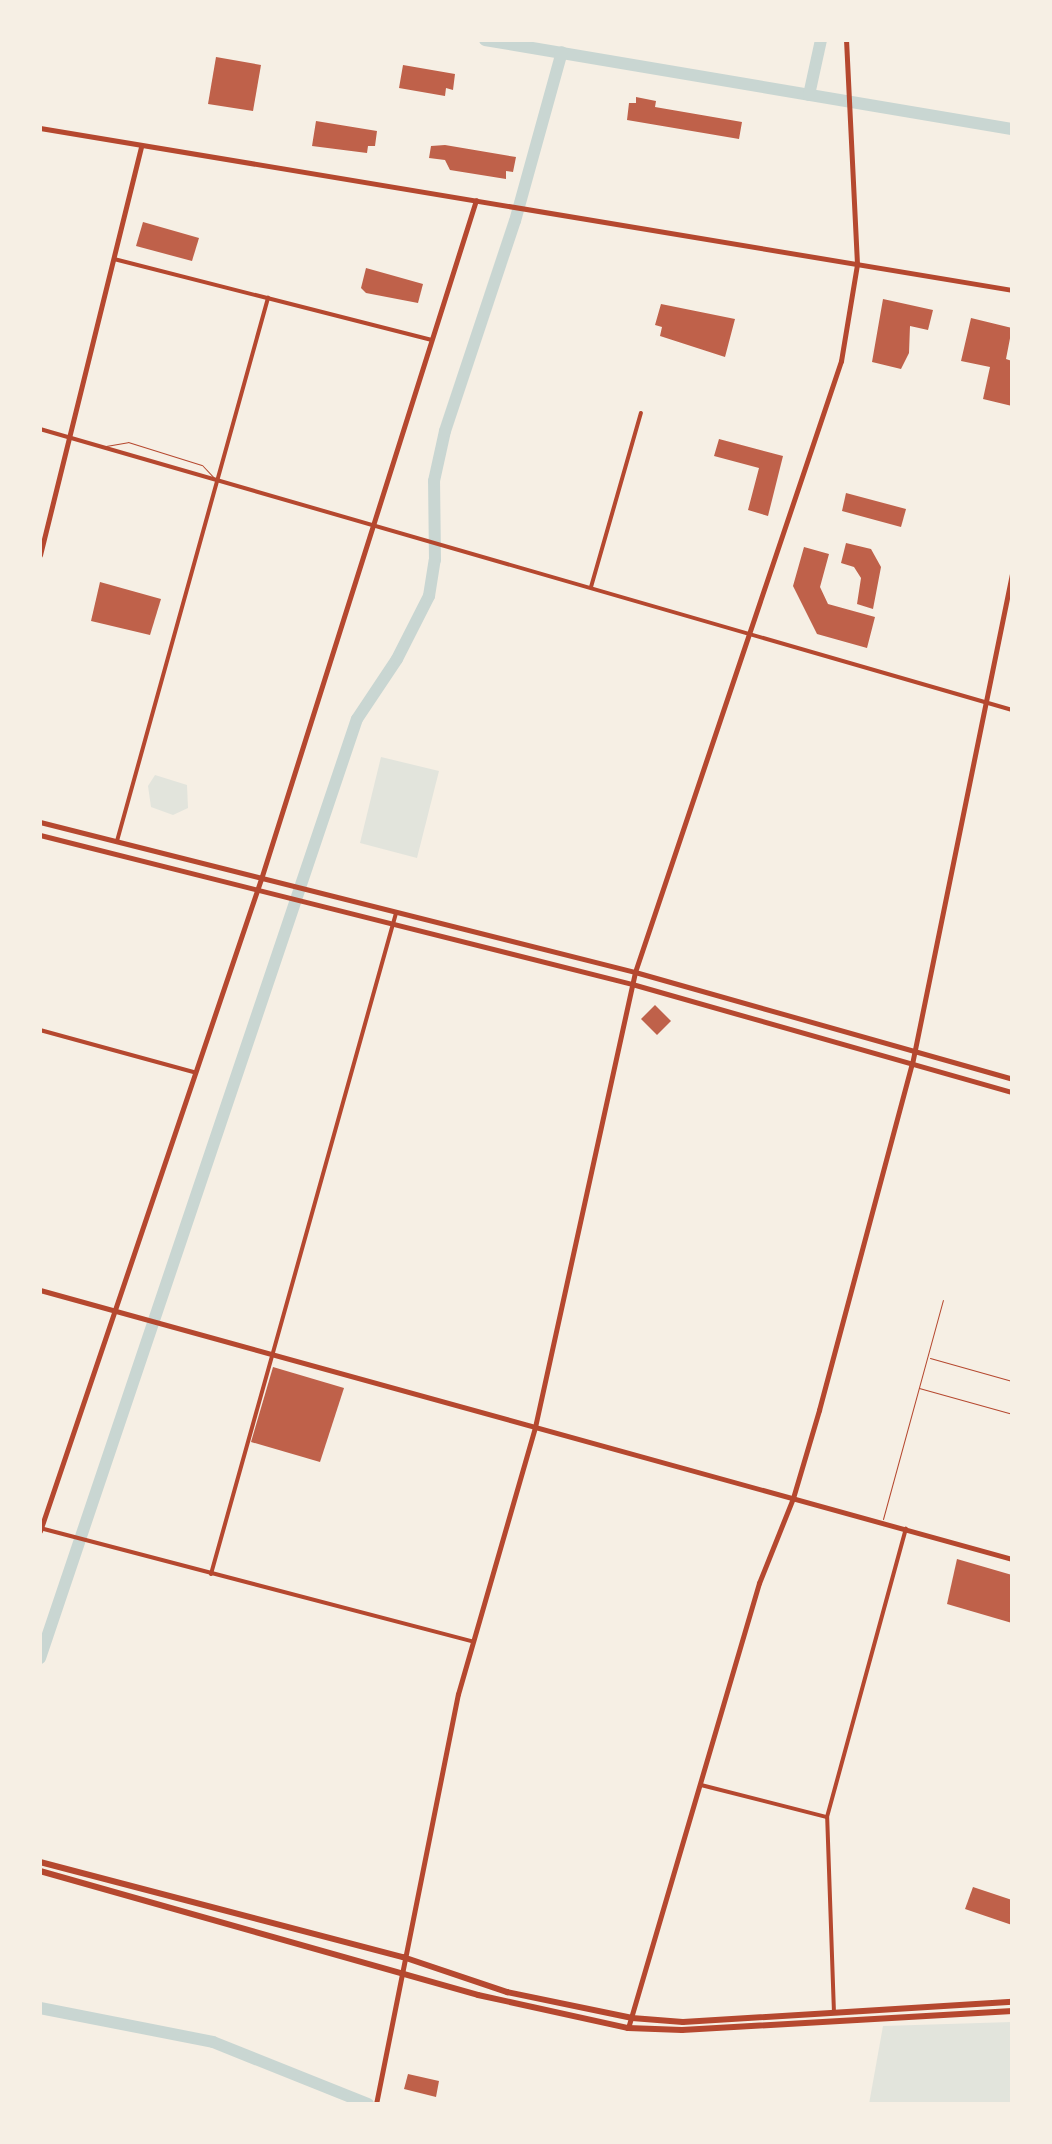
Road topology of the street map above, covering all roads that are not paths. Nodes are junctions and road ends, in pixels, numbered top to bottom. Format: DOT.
graph roads {
  1 [pos="846,40"];
  2 [pos="40,128"];
  3 [pos="141,146"];
  4 [pos="476,200"];
  5 [pos="114,259"];
  6 [pos="857,264"];
  7 [pos="1012,290"];
  8 [pos="268,298"];
  9 [pos="431,340"];
  10 [pos="641,412"];
  11 [pos="40,429"];
  12 [pos="70,438"];
  13 [pos="102,447"];
  14 [pos="216,479"];
  15 [pos="372,524"];
  16 [pos="40,555"];
  17 [pos="1012,574"];
  18 [pos="591,587"];
  19 [pos="751,632"];
  20 [pos="985,702"];
  21 [pos="1012,710"];
  22 [pos="40,822"];
  23 [pos="40,835"];
  24 [pos="117,841"];
  25 [pos="261,879"];
  26 [pos="255,892"];
  27 [pos="396,913"];
  28 [pos="394,924"];
  29 [pos="634,972"];
  30 [pos="632,984"];
  31 [pos="40,1030"];
  32 [pos="914,1051"];
  33 [pos="912,1064"];
  34 [pos="194,1072"];
  35 [pos="1012,1079"];
  36 [pos="1012,1092"];
  37 [pos="40,1290"];
  38 [pos="943,1300"];
  39 [pos="113,1311"];
  40 [pos="271,1357"];
  41 [pos="927,1357"];
  42 [pos="1012,1381"];
  43 [pos="918,1388"];
  44 [pos="1012,1414"];
  45 [pos="536,1428"];
  46 [pos="793,1498"];
  47 [pos="882,1522"];
  48 [pos="40,1529"];
  49 [pos="906,1529"];
  50 [pos="1012,1559"];
  51 [pos="211,1574"];
  52 [pos="472,1641"];
  53 [pos="698,1784"];
  54 [pos="827,1818"];
  55 [pos="40,1862"];
  56 [pos="40,1871"];
  57 [pos="403,1958"];
  58 [pos="400,1971"];
  59 [pos="1012,2002"];
  60 [pos="834,2011"];
  61 [pos="1012,2011"];
  62 [pos="632,2018"];
  63 [pos="834,2021"];
  64 [pos="628,2028"];
  65 [pos="376,2104"];
  1 -- 6 [label="street"];
  2 -- 3 [label="street"];
  3 -- 4 [label="street"];
  3 -- 5 [label="street"];
  4 -- 6 [label="street"];
  4 -- 9 [label="street"];
  5 -- 8 [label="street"];
  5 -- 12 [label="street"];
  6 -- 7 [label="street"];
  6 -- 19 [label="street"];
  8 -- 9 [label="street"];
  8 -- 14 [label="street"];
  9 -- 15 [label="street"];
  10 -- 18 [label="street"];
  11 -- 12 [label="street"];
  12 -- 13 [label="street"];
  12 -- 16 [label="street"];
  13 -- 14 [label="street"];
  13 -- 14 [label="lane"];
  14 -- 15 [label="street"];
  14 -- 24 [label="street"];
  15 -- 18 [label="street"];
  15 -- 25 [label="street"];
  17 -- 20 [label="street"];
  18 -- 19 [label="street"];
  19 -- 20 [label="street"];
  19 -- 29 [label="street"];
  20 -- 21 [label="street"];
  20 -- 32 [label="street"];
  22 -- 24 [label="street"];
  23 -- 26 [label="street"];
  24 -- 25 [label="street"];
  25 -- 26 [label="street"];
  25 -- 27 [label="street"];
  26 -- 28 [label="street"];
  26 -- 34 [label="street"];
  27 -- 28 [label="street"];
  27 -- 29 [label="street"];
  28 -- 30 [label="street"];
  28 -- 40 [label="street"];
  29 -- 30 [label="street"];
  29 -- 32 [label="street"];
  30 -- 33 [label="street"];
  30 -- 45 [label="street"];
  31 -- 34 [label="street"];
  32 -- 33 [label="street"];
  32 -- 35 [label="street"];
  33 -- 36 [label="street"];
  33 -- 46 [label="street"];
  34 -- 39 [label="street"];
  37 -- 39 [label="street"];
  38 -- 41 [label="lane"];
  39 -- 40 [label="street"];
  39 -- 48 [label="street"];
  40 -- 45 [label="street"];
  40 -- 51 [label="street"];
  41 -- 42 [label="lane"];
  41 -- 43 [label="lane"];
  43 -- 44 [label="lane"];
  43 -- 47 [label="lane"];
  45 -- 46 [label="street"];
  45 -- 52 [label="street"];
  46 -- 47 [label="street"];
  46 -- 53 [label="street"];
  47 -- 49 [label="street"];
  48 -- 51 [label="street"];
  49 -- 50 [label="street"];
  49 -- 54 [label="street"];
  51 -- 52 [label="street"];
  52 -- 57 [label="street"];
  53 -- 54 [label="street"];
  53 -- 62 [label="street"];
  54 -- 60 [label="street"];
  55 -- 57 [label="main road"];
  56 -- 58 [label="main road"];
  57 -- 58 [label="street"];
  57 -- 62 [label="main road"];
  58 -- 64 [label="main road"];
  58 -- 65 [label="street"];
  59 -- 60 [label="main road"];
  60 -- 62 [label="main road"];
  60 -- 63 [label="street"];
  61 -- 63 [label="main road"];
  62 -- 64 [label="street"];
  63 -- 64 [label="main road"];
}
